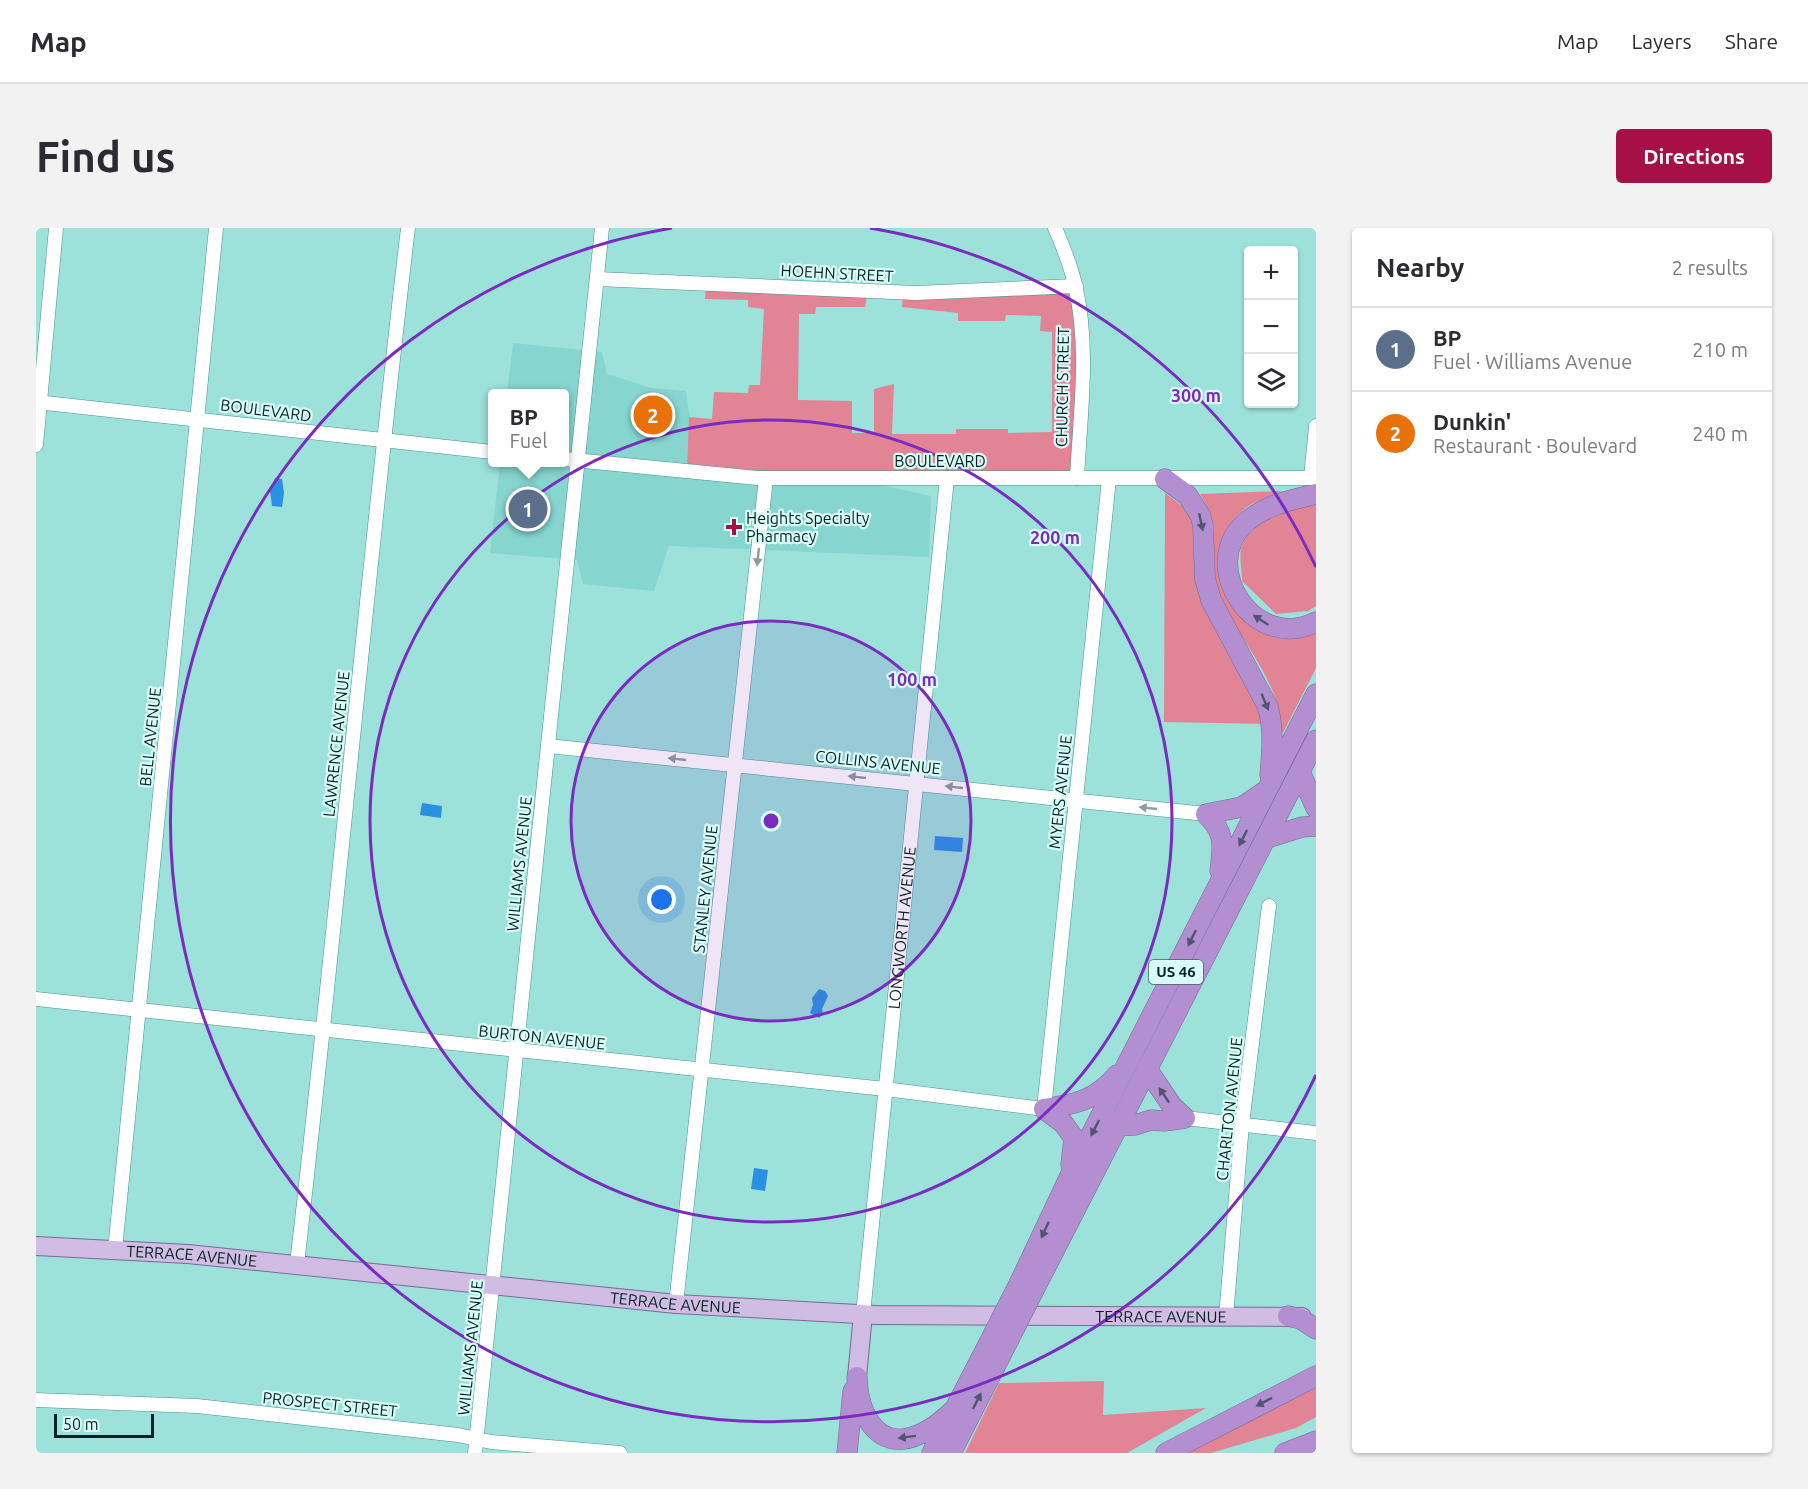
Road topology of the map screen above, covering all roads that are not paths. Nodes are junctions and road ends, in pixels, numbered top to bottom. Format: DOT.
graph roads {
  1 [pos="56,228"];
  2 [pos="216,228"];
  3 [pos="408,228"];
  4 [pos="602,228"];
  5 [pos="1055,228"];
  6 [pos="597,279"];
  7 [pos="1076,286"];
  8 [pos="38,402"];
  9 [pos="197,419"];
  10 [pos="1316,426"];
  11 [pos="383,440"];
  12 [pos="36,445"];
  13 [pos="488,452"];
  14 [pos="571,459"];
  15 [pos="766,478"];
  16 [pos="947,478"];
  17 [pos="1077,478"];
  18 [pos="1109,479"];
  19 [pos="1165,479"];
  20 [pos="1314,483"];
  21 [pos="1316,622"];
  22 [pos="1316,694"];
  23 [pos="1316,740"];
  24 [pos="548,746"];
  25 [pos="735,765"];
  26 [pos="1300,772"];
  27 [pos="916,783"];
  28 [pos="1268,788"];
  29 [pos="1076,800"];
  30 [pos="1316,808"];
  31 [pos="1206,814"];
  32 [pos="1316,826"];
  33 [pos="1267,838"];
  34 [pos="1218,885"];
  35 [pos="1269,906"];
  36 [pos="36,999"];
  37 [pos="140,1010"];
  38 [pos="324,1028"];
  39 [pos="516,1051"];
  40 [pos="1139,1063"];
  41 [pos="702,1070"];
  42 [pos="885,1089"];
  43 [pos="1044,1109"];
  44 [pos="1185,1118"];
  45 [pos="1242,1125"];
  46 [pos="1118,1126"];
  47 [pos="1316,1133"];
  48 [pos="1070,1178"];
  49 [pos="36,1246"];
  50 [pos="115,1250"];
  51 [pos="297,1264"];
  52 [pos="1028,1283"];
  53 [pos="494,1285"];
  54 [pos="676,1304"];
  55 [pos="863,1314"];
  56 [pos="1288,1316"];
  57 [pos="1226,1317"];
  58 [pos="1316,1317"];
  59 [pos="1316,1329"];
  60 [pos="1000,1339"];
  61 [pos="1316,1371"];
  62 [pos="857,1377"];
  63 [pos="1308,1380"];
  64 [pos="36,1400"];
  65 [pos="956,1408"];
  66 [pos="477,1438"];
  67 [pos="1316,1441"];
  68 [pos="476,1453"];
  69 [pos="620,1453"];
  70 [pos="847,1453"];
  71 [pos="933,1453"];
  72 [pos="951,1453"];
  73 [pos="1166,1453"];
  74 [pos="1285,1453"];
  1 -- 8 [label="street"];
  2 -- 9 [label="street, BELL AVENUE"];
  3 -- 11 [label="street, LAWRENCE AVENUE"];
  4 -- 6 [label="street, WILLIAMS AVENUE"];
  5 -- 7 [label="street, CHURCH STREET"];
  6 -- 7 [label="street, HOEHN STREET"];
  6 -- 14 [label="street, WILLIAMS AVENUE"];
  7 -- 17 [label="street, CHURCH STREET"];
  8 -- 9 [label="street, BOULEVARD"];
  8 -- 12 [label="street"];
  9 -- 11 [label="street, BOULEVARD"];
  9 -- 37 [label="street, BELL AVENUE"];
  10 -- 20 [label="street"];
  11 -- 13 [label="street, BOULEVARD"];
  11 -- 38 [label="street, LAWRENCE AVENUE"];
  14 -- 15 [label="street, BOULEVARD"];
  14 -- 24 [label="street, WILLIAMS AVENUE"];
  15 -- 16 [label="street, BOULEVARD"];
  15 -- 25 [label="street, STANLEY AVENUE, one-way"];
  16 -- 17 [label="street, BOULEVARD"];
  16 -- 27 [label="street, LONGWORTH AVENUE"];
  17 -- 18 [label="street, BOULEVARD"];
  18 -- 19 [label="street, BOULEVARD"];
  18 -- 29 [label="street, MYERS AVENUE"];
  19 -- 20 [label="street, BOULEVARD"];
  19 -- 28 [label="highway, one-way"];
  21 -- 20 [label="highway, one-way"];
  22 -- 28 [label="highway, US 46"];
  23 -- 26 [label="highway, US 46"];
  25 -- 24 [label="street, COLLINS AVENUE, one-way"];
  24 -- 39 [label="street, WILLIAMS AVENUE"];
  27 -- 25 [label="street, COLLINS AVENUE, one-way"];
  25 -- 41 [label="street, STANLEY AVENUE"];
  26 -- 30 [label="highway"];
  26 -- 33 [label="highway, US 46"];
  29 -- 27 [label="street, COLLINS AVENUE, one-way"];
  27 -- 42 [label="street, LONGWORTH AVENUE"];
  28 -- 31 [label="highway"];
  28 -- 34 [label="highway, US 46, one-way"];
  31 -- 29 [label="street, COLLINS AVENUE, one-way"];
  29 -- 43 [label="street, MYERS AVENUE"];
  31 -- 34 [label="highway"];
  32 -- 33 [label="highway"];
  33 -- 40 [label="highway, US 46"];
  34 -- 40 [label="highway, US 46, one-way"];
  35 -- 45 [label="street, CHARLTON AVENUE"];
  36 -- 37 [label="street, BURTON AVENUE"];
  37 -- 38 [label="street, BURTON AVENUE"];
  37 -- 50 [label="street, BELL AVENUE"];
  38 -- 39 [label="street, BURTON AVENUE"];
  38 -- 51 [label="street, LAWRENCE AVENUE"];
  39 -- 41 [label="street, BURTON AVENUE"];
  39 -- 53 [label="street, WILLIAMS AVENUE"];
  40 -- 43 [label="highway"];
  44 -- 40 [label="highway, one-way"];
  40 -- 46 [label="highway, US 46"];
  40 -- 48 [label="highway, US 46, one-way"];
  41 -- 42 [label="street, BURTON AVENUE"];
  41 -- 54 [label="street, STANLEY AVENUE"];
  42 -- 43 [label="street, BURTON AVENUE"];
  42 -- 55 [label="street, LONGWORTH AVENUE"];
  43 -- 48 [label="highway"];
  44 -- 45 [label="street"];
  44 -- 46 [label="highway"];
  45 -- 47 [label="street"];
  45 -- 57 [label="street, CHARLTON AVENUE"];
  46 -- 52 [label="highway, US 46"];
  48 -- 52 [label="highway, US 46, one-way"];
  49 -- 50 [label="main road, TERRACE AVENUE"];
  50 -- 51 [label="main road, TERRACE AVENUE"];
  51 -- 53 [label="main road, TERRACE AVENUE"];
  52 -- 60 [label="highway, US 46, bridge"];
  53 -- 54 [label="main road, TERRACE AVENUE"];
  53 -- 66 [label="street, WILLIAMS AVENUE"];
  54 -- 55 [label="main road, TERRACE AVENUE"];
  55 -- 57 [label="main road, TERRACE AVENUE"];
  55 -- 62 [label="main road, LONGWORTH AVENUE"];
  56 -- 57 [label="main road, TERRACE AVENUE"];
  56 -- 58 [label="main road, TERRACE AVENUE"];
  56 -- 59 [label="highway"];
  60 -- 65 [label="highway, US 46"];
  72 -- 60 [label="highway, US 46, one-way"];
  61 -- 63 [label="highway"];
  65 -- 62 [label="highway, one-way"];
  62 -- 70 [label="highway"];
  63 -- 73 [label="highway, one-way"];
  64 -- 66 [label="street, PROSPECT STREET"];
  65 -- 71 [label="highway, US 46"];
  66 -- 68 [label="street, WILLIAMS AVENUE"];
  66 -- 69 [label="street, PROSPECT STREET"];
  67 -- 74 [label="highway"];
}
